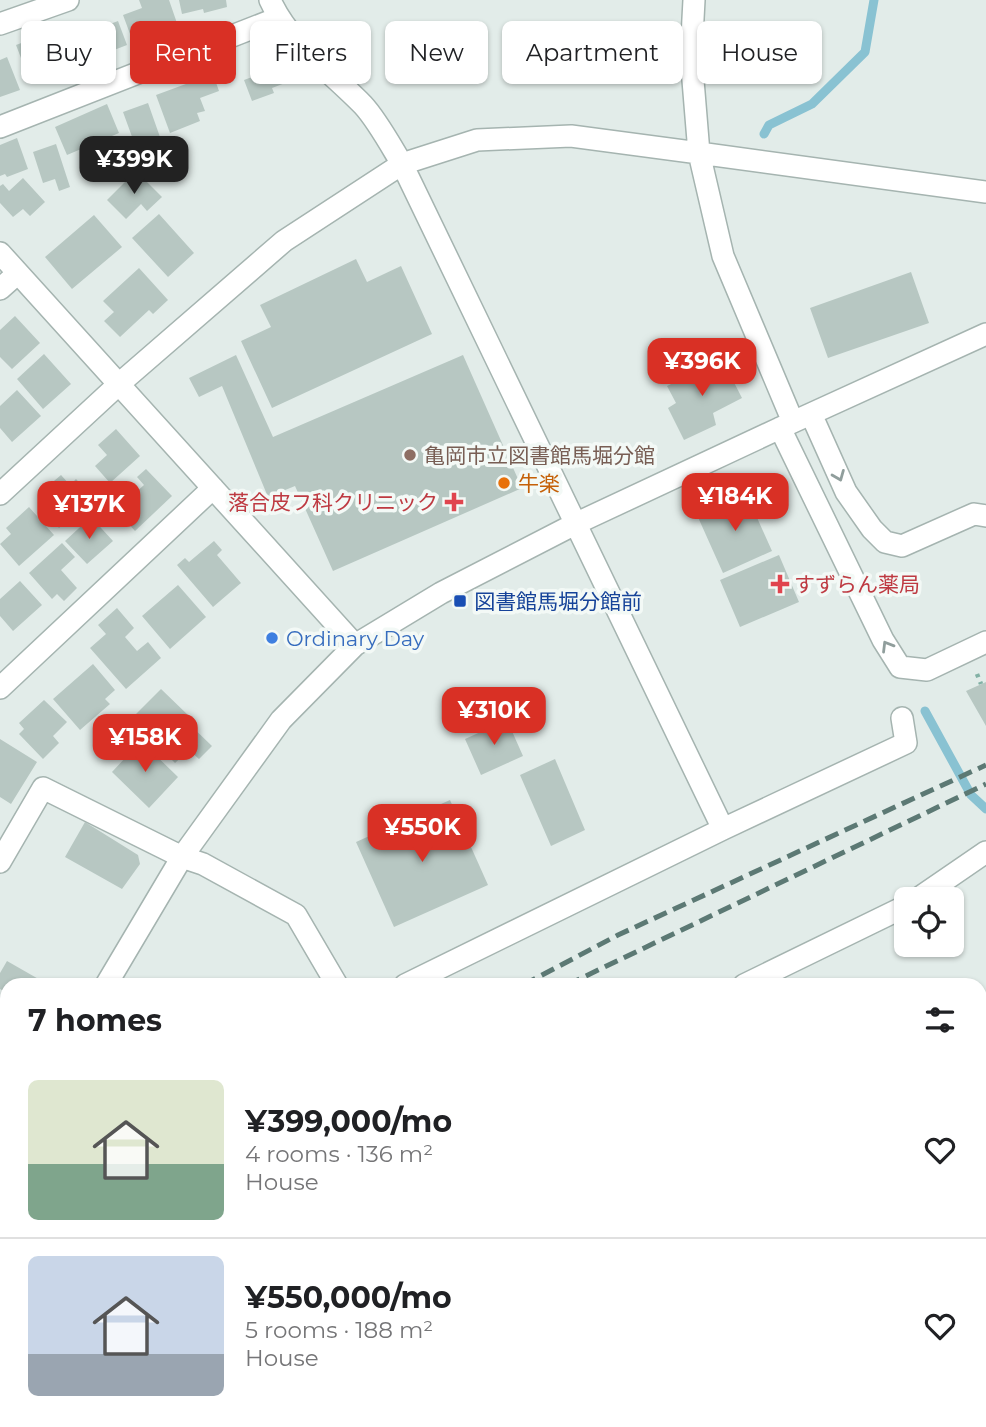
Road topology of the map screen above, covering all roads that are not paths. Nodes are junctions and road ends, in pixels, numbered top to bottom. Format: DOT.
graph roads {
  1 [pos="68,0"];
  2 [pos="694,0"];
  3 [pos="20,8"];
  4 [pos="274,9"];
  5 [pos="0,24"];
  6 [pos="0,127"];
  7 [pos="699,153"];
  8 [pos="402,164"];
  9 [pos="986,192"];
  10 [pos="0,253"];
  11 [pos="18,273"];
  12 [pos="0,289"];
  13 [pos="986,334"];
  14 [pos="119,384"];
  15 [pos="794,421"];
  16 [pos="213,488"];
  17 [pos="0,494"];
  18 [pos="986,516"];
  19 [pos="575,524"];
  20 [pos="986,642"];
  21 [pos="355,645"];
  22 [pos="0,688"];
  23 [pos="902,718"];
  24 [pos="723,828"];
  25 [pos="986,852"];
  26 [pos="182,857"];
  27 [pos="0,862"];
  28 [pos="935,887"];
  29 [pos="894,912"];
  30 [pos="110,978"];
  31 [pos="333,978"];
  32 [pos="419,978"];
  33 [pos="758,978"];
  1 -- 3 [label="street"];
  2 -- 7 [label="street"];
  3 -- 5 [label="street"];
  4 -- 6 [label="street"];
  4 -- 8 [label="street"];
  7 -- 8 [label="street"];
  7 -- 9 [label="street"];
  7 -- 15 [label="street"];
  8 -- 14 [label="street"];
  8 -- 19 [label="street"];
  10 -- 11 [label="street"];
  11 -- 12 [label="street"];
  11 -- 14 [label="street"];
  13 -- 15 [label="street"];
  14 -- 16 [label="street"];
  14 -- 17 [label="street"];
  15 -- 18 [label="street, one-way"];
  15 -- 19 [label="street"];
  20 -- 15 [label="street, one-way"];
  16 -- 21 [label="street"];
  16 -- 22 [label="street"];
  19 -- 21 [label="street"];
  19 -- 24 [label="street"];
  21 -- 26 [label="street"];
  23 -- 24 [label="street"];
  24 -- 32 [label="street"];
  25 -- 28 [label="street"];
  26 -- 27 [label="street"];
  26 -- 30 [label="street"];
  26 -- 31 [label="street"];
  29 -- 33 [label="street"];
}
